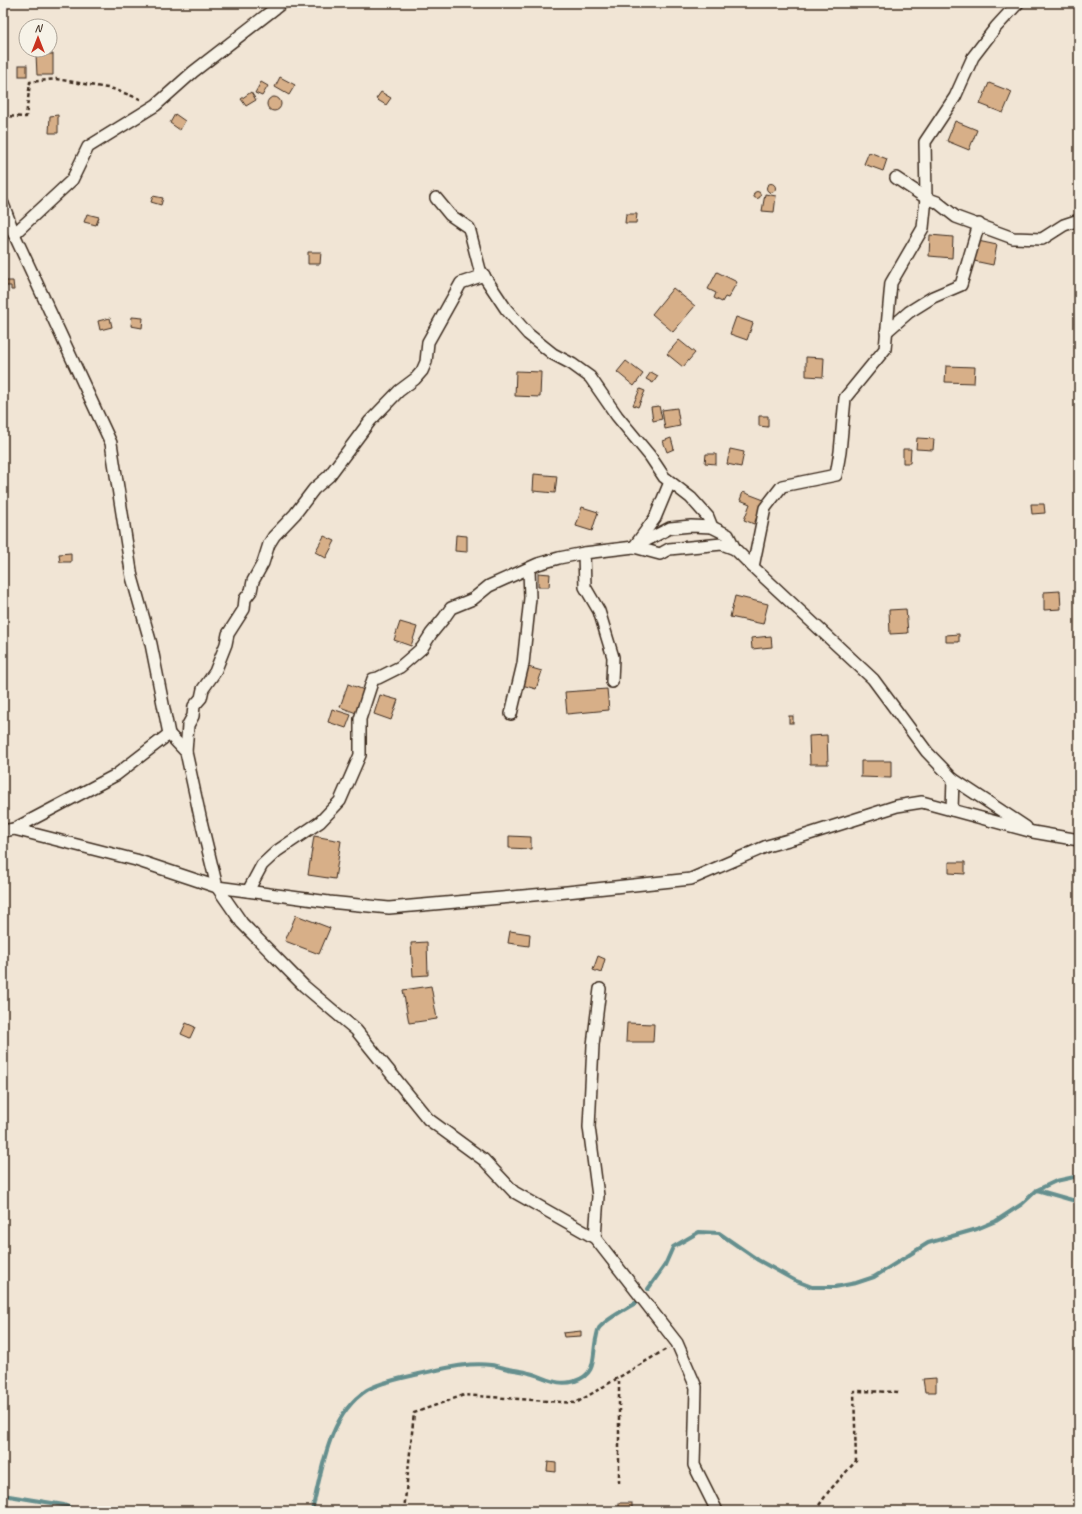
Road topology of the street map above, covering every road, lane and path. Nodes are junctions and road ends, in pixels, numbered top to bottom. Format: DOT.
graph roads {
  1 [pos="282,3"];
  2 [pos="1018,3"];
  3 [pos="156,105"];
  4 [pos="3,116"];
  5 [pos="896,178"];
  6 [pos="436,198"];
  7 [pos="926,198"];
  8 [pos="3,204"];
  9 [pos="1079,220"];
  10 [pos="978,224"];
  11 [pos="14,234"];
  12 [pos="484,275"];
  13 [pos="886,332"];
  14 [pos="670,482"];
  15 [pos="712,527"];
  16 [pos="634,547"];
  17 [pos="736,549"];
  18 [pos="584,553"];
  19 [pos="754,567"];
  20 [pos="529,568"];
  21 [pos="612,682"];
  22 [pos="511,714"];
  23 [pos="168,734"];
  24 [pos="186,752"];
  25 [pos="953,778"];
  26 [pos="952,810"];
  27 [pos="8,830"];
  28 [pos="1033,832"];
  29 [pos="1079,840"];
  30 [pos="217,887"];
  31 [pos="248,891"];
  32 [pos="600,989"];
  33 [pos="595,1238"];
  34 [pos="677,1343"];
  35 [pos="619,1377"];
  36 [pos="901,1392"];
  37 [pos="618,1483"];
  38 [pos="404,1511"];
  39 [pos="717,1511"];
  40 [pos="815,1511"];
  1 -- 3 [label="street"];
  2 -- 7 [label="street"];
  3 -- 4 [label="path"];
  3 -- 11 [label="street"];
  5 -- 7 [label="street"];
  6 -- 12 [label="street"];
  7 -- 10 [label="street"];
  7 -- 13 [label="street"];
  8 -- 11 [label="street"];
  9 -- 10 [label="street"];
  10 -- 13 [label="street"];
  11 -- 23 [label="street"];
  12 -- 14 [label="street"];
  12 -- 24 [label="street"];
  13 -- 19 [label="street"];
  14 -- 15 [label="street"];
  14 -- 16 [label="street"];
  15 -- 16 [label="street"];
  15 -- 17 [label="street"];
  16 -- 17 [label="street"];
  16 -- 18 [label="street"];
  17 -- 19 [label="street"];
  18 -- 20 [label="street"];
  18 -- 21 [label="street"];
  19 -- 25 [label="street"];
  20 -- 22 [label="street"];
  20 -- 31 [label="street"];
  23 -- 24 [label="street"];
  23 -- 27 [label="street"];
  24 -- 30 [label="street"];
  25 -- 26 [label="street"];
  25 -- 28 [label="street"];
  26 -- 28 [label="street"];
  26 -- 31 [label="street"];
  27 -- 30 [label="street"];
  28 -- 29 [label="street"];
  30 -- 31 [label="street"];
  30 -- 33 [label="street"];
  32 -- 33 [label="street"];
  33 -- 34 [label="street"];
  34 -- 35 [label="path"];
  34 -- 39 [label="street"];
  35 -- 37 [label="path"];
  35 -- 38 [label="path"];
  36 -- 40 [label="path"];
}
